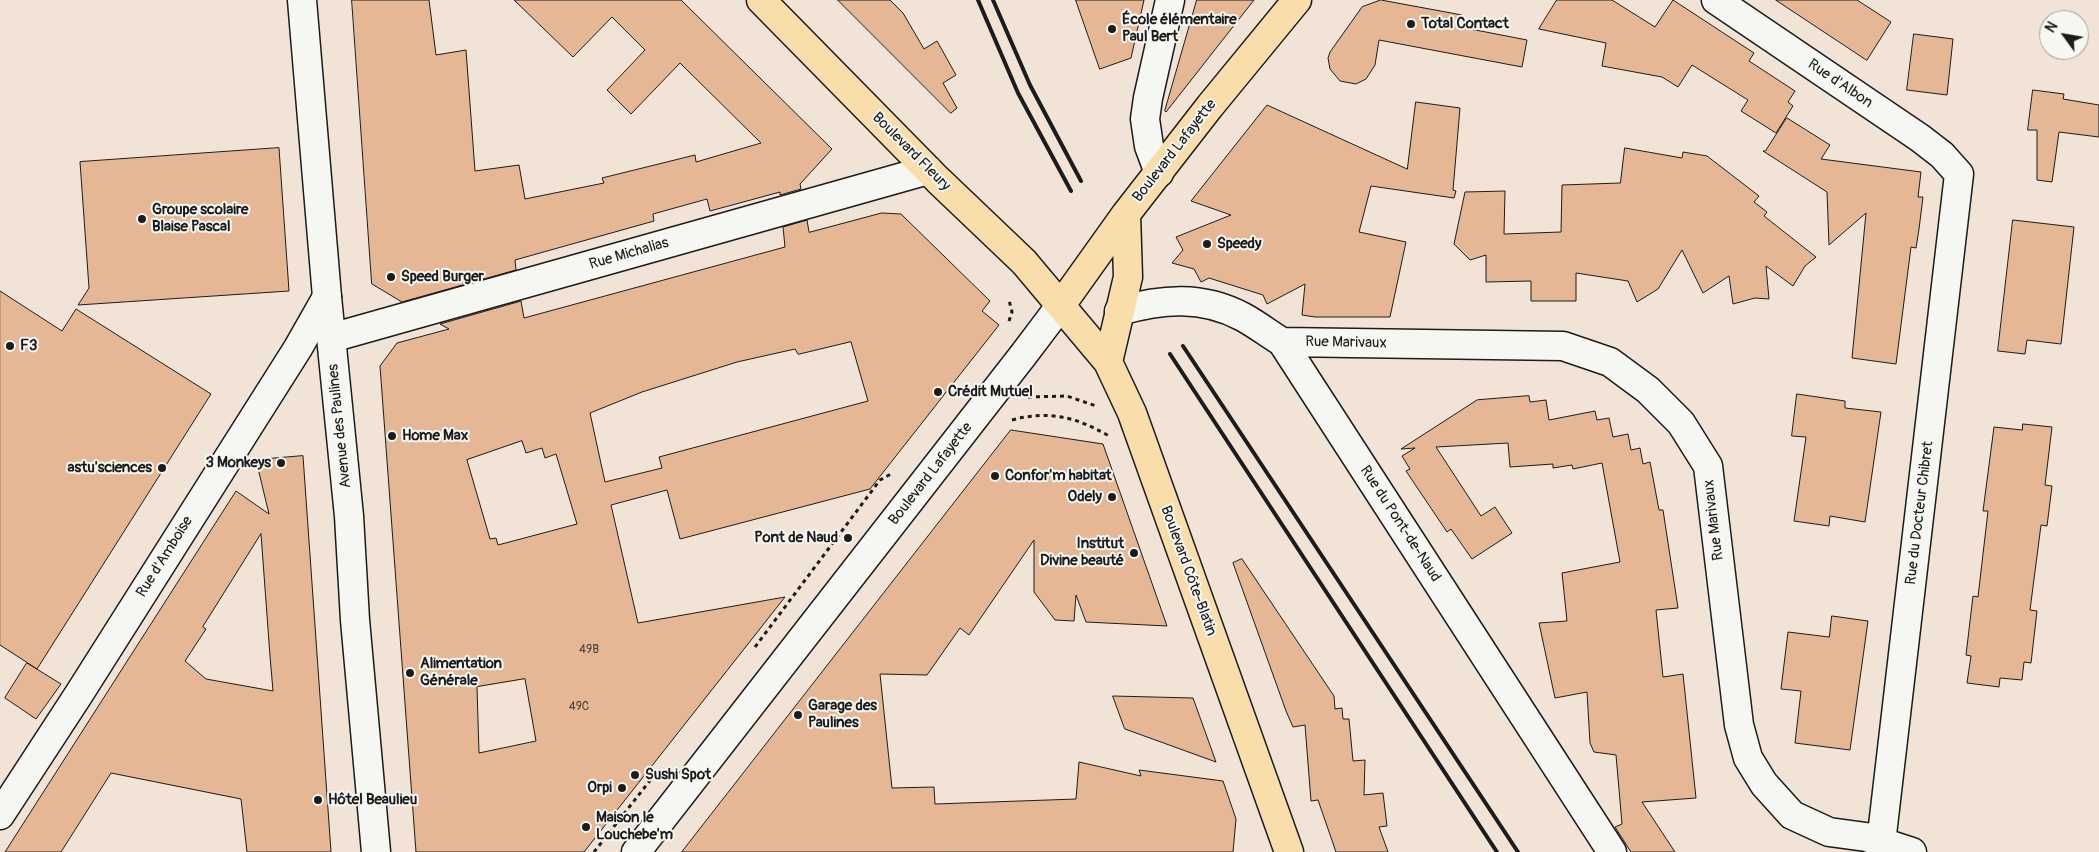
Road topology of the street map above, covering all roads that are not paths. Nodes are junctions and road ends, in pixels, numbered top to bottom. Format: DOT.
graph roads {
  1 [pos="302,0"];
  2 [pos="761,0"];
  3 [pos="1170,0"];
  4 [pos="1297,0"];
  5 [pos="1716,0"];
  6 [pos="928,170"];
  7 [pos="1159,173"];
  8 [pos="1959,174"];
  9 [pos="1126,214"];
  10 [pos="327,297"];
  11 [pos="1061,305"];
  12 [pos="1119,311"];
  13 [pos="330,338"];
  14 [pos="1282,342"];
  15 [pos="1108,362"];
  16 [pos="0,815"];
  17 [pos="1881,848"];
  18 [pos="376,852"];
  19 [pos="636,852"];
  20 [pos="1288,852"];
  21 [pos="1612,852"];
  22 [pos="1912,852"];
  1 -- 10 [label="street, Avenue des Paulines"];
  2 -- 6 [label="main road, Boulevard Fleury"];
  3 -- 7 [label="street"];
  4 -- 7 [label="main road, Boulevard Lafayette"];
  5 -- 8 [label="street, Rue d'Albon"];
  6 -- 11 [label="main road, Boulevard Fleury"];
  6 -- 13 [label="street, Rue Michalias"];
  7 -- 9 [label="main road, Boulevard Lafayette"];
  8 -- 17 [label="street, Rue du Docteur Chibret"];
  9 -- 11 [label="main road, Boulevard Lafayette"];
  9 -- 12 [label="main road"];
  10 -- 13 [label="street, Avenue des Paulines"];
  10 -- 16 [label="street, Rue d'Amboise"];
  11 -- 15 [label="main road, Boulevard Côte-Blatin"];
  11 -- 19 [label="street, Boulevard Lafayette"];
  12 -- 14 [label="street, Rue du Pont-de-Naud"];
  12 -- 15 [label="main road"];
  13 -- 18 [label="street, Avenue des Paulines"];
  14 -- 17 [label="street, Rue Marivaux"];
  14 -- 21 [label="street, Rue du Pont-de-Naud"];
  15 -- 20 [label="main road, Boulevard Côte-Blatin"];
  17 -- 22 [label="street, Rue Marivaux"];
}
